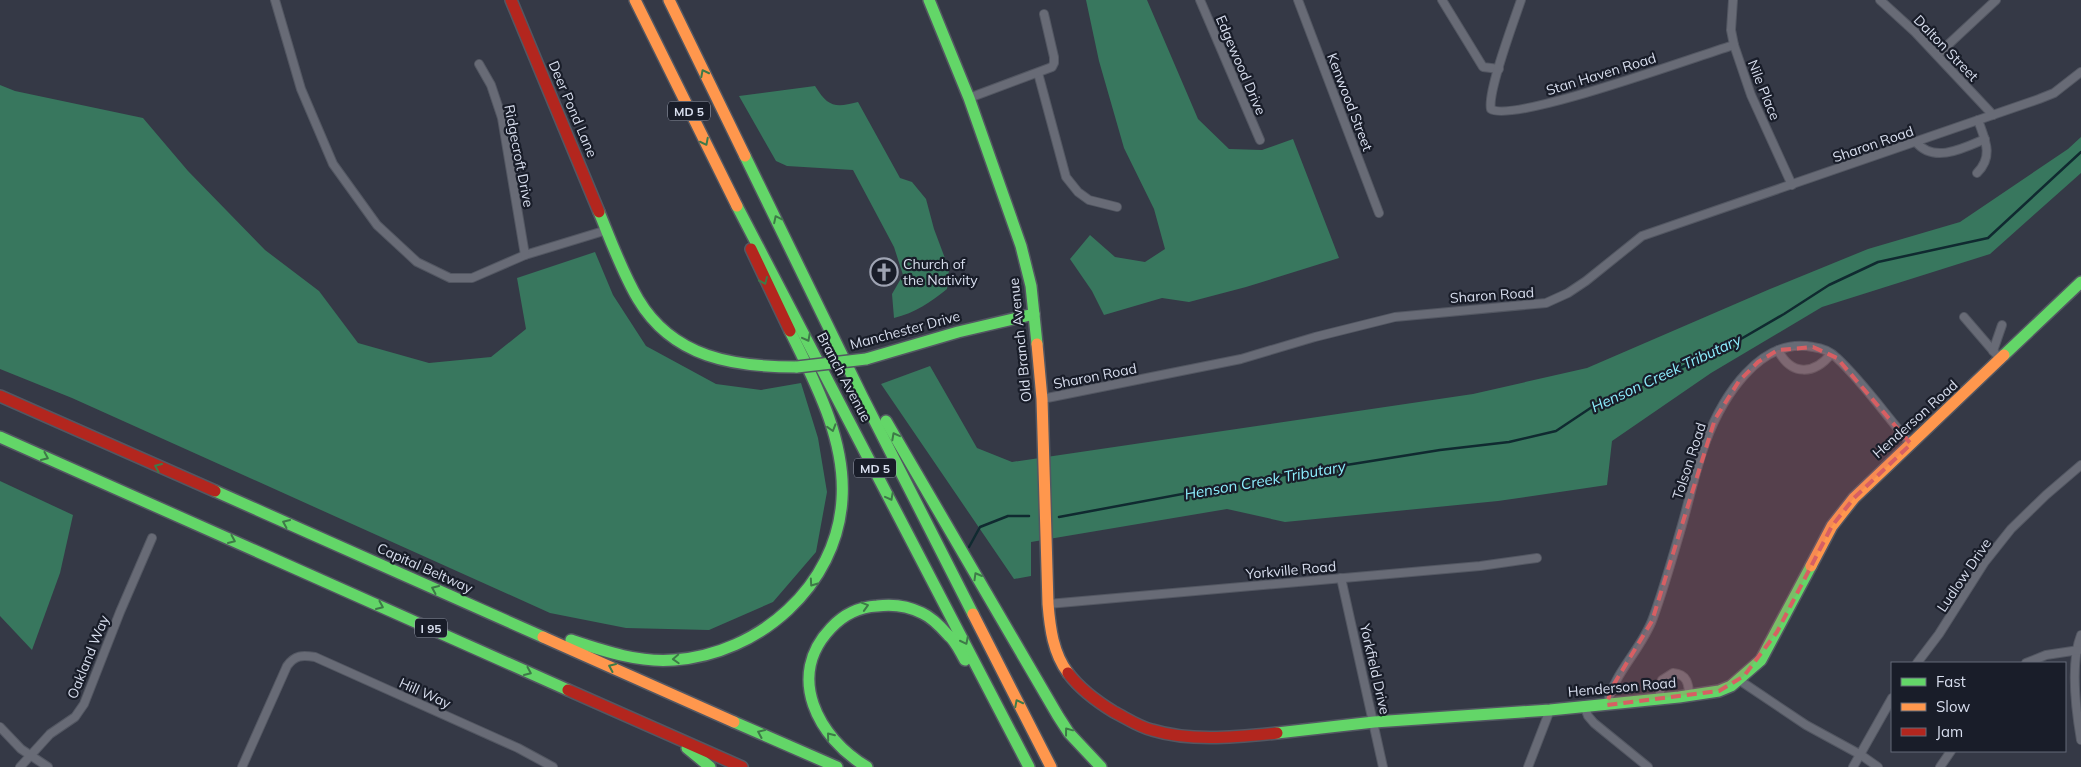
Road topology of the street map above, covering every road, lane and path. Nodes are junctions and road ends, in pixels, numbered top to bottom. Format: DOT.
graph roads {
  1 [pos="275,0"];
  2 [pos="511,0"];
  3 [pos="630,0"];
  4 [pos="635,0"];
  5 [pos="669,0"];
  6 [pos="929,0"];
  7 [pos="1200,0"];
  8 [pos="1298,0"];
  9 [pos="1442,0"];
  10 [pos="1521,0"];
  11 [pos="1733,0"];
  12 [pos="1880,0"];
  13 [pos="1996,0"];
  14 [pos="1044,14"];
  15 [pos="1734,45"];
  16 [pos="659,52"];
  17 [pos="1937,56"];
  18 [pos="479,64"];
  19 [pos="1498,69"];
  20 [pos="1038,72"];
  21 [pos="2081,72"];
  22 [pos="968,98"];
  23 [pos="1993,115"];
  24 [pos="1978,120"];
  25 [pos="1985,139"];
  26 [pos="1260,140"];
  27 [pos="1916,142"];
  28 [pos="719,170"];
  29 [pos="1977,173"];
  30 [pos="1792,185"];
  31 [pos="1118,207"];
  32 [pos="1379,213"];
  33 [pos="607,230"];
  34 [pos="525,255"];
  35 [pos="805,278"];
  36 [pos="2081,282"];
  37 [pos="1034,314"];
  38 [pos="1964,317"];
  39 [pos="2002,325"];
  40 [pos="1778,350"];
  41 [pos="1993,351"];
  42 [pos="1831,354"];
  43 [pos="2001,360"];
  44 [pos="0,396"];
  45 [pos="1042,399"];
  46 [pos="0,437"];
  47 [pos="1911,444"];
  48 [pos="2081,465"];
  49 [pos="152,538"];
  50 [pos="1537,558"];
  51 [pos="1341,578"];
  52 [pos="1048,604"];
  53 [pos="480,608"];
  54 [pos="2081,636"];
  55 [pos="2079,650"];
  56 [pos="1918,662"];
  57 [pos="2028,662"];
  58 [pos="1739,680"];
  59 [pos="1689,696"];
  60 [pos="1658,700"];
  61 [pos="1891,700"];
  62 [pos="1607,704"];
  63 [pos="1584,705"];
  64 [pos="1550,710"];
  65 [pos="1374,722"];
  66 [pos="0,727"];
  67 [pos="674,737"];
  68 [pos="2081,740"];
  69 [pos="1950,752"];
  70 [pos="1861,755"];
  71 [pos="30,756"];
  72 [pos="43,766"];
  73 [pos="20,767"];
  74 [pos="242,767"];
  75 [pos="553,767"];
  76 [pos="710,767"];
  77 [pos="742,767"];
  78 [pos="838,767"];
  79 [pos="868,767"];
  80 [pos="1029,767"];
  81 [pos="1051,767"];
  82 [pos="1101,767"];
  83 [pos="1383,767"];
  84 [pos="1528,767"];
  85 [pos="1648,767"];
  86 [pos="1853,767"];
  87 [pos="1878,767"];
  88 [pos="1940,767"];
  1 -- 34 [label="street"];
  2 -- 33 [label="main road, Deer Pond Lane"];
  3 -- 16 [label="main road"];
  4 -- 16 [label="main road, Branch Avenue / MD 5"];
  35 -- 5 [label="main road, Branch Avenue / MD 5, one-way"];
  6 -- 22 [label="main road, Old Branch Avenue"];
  7 -- 26 [label="street, Edgewood Drive"];
  8 -- 32 [label="street, Kenwood Street"];
  9 -- 19 [label="street"];
  10 -- 19 [label="street"];
  11 -- 15 [label="street, Nile Place"];
  12 -- 17 [label="street, Dalton Street"];
  13 -- 17 [label="street"];
  14 -- 20 [label="street"];
  15 -- 19 [label="street, Stan Haven Road"];
  15 -- 30 [label="street, Nile Place"];
  16 -- 28 [label="main road, Branch Avenue / MD 5, one-way"];
  17 -- 23 [label="street, Dalton Street"];
  18 -- 34 [label="street, Ridgecroft Drive"];
  20 -- 22 [label="street"];
  20 -- 31 [label="street"];
  21 -- 23 [label="street, Sharon Road"];
  22 -- 37 [label="main road, Old Branch Avenue"];
  23 -- 24 [label="street, Sharon Road"];
  24 -- 25 [label="street"];
  24 -- 27 [label="street, Sharon Road"];
  25 -- 27 [label="street"];
  25 -- 29 [label="street"];
  27 -- 30 [label="street, Sharon Road"];
  28 -- 53 [label="main road, one-way"];
  28 -- 80 [label="main road, Branch Avenue / MD 5, one-way"];
  30 -- 45 [label="street, Sharon Road"];
  33 -- 34 [label="street"];
  33 -- 37 [label="main road, Manchester Drive, bridge"];
  81 -- 35 [label="main road, Branch Avenue / MD 5, one-way"];
  82 -- 35 [label="main road, one-way"];
  36 -- 43 [label="main road, Henderson Road"];
  37 -- 45 [label="main road, Old Branch Avenue"];
  38 -- 41 [label="street"];
  39 -- 41 [label="street"];
  40 -- 42 [label="street, Tolson Road"];
  40 -- 42 [label="street"];
  40 -- 62 [label="street, Tolson Road"];
  41 -- 43 [label="street"];
  42 -- 47 [label="street, Tolson Road"];
  43 -- 47 [label="main road, Henderson Road"];
  53 -- 44 [label="main road, Capital Beltway, one-way"];
  45 -- 52 [label="main road, Old Branch Avenue"];
  46 -- 67 [label="main road, I 95, one-way"];
  47 -- 58 [label="main road, Henderson Road"];
  48 -- 56 [label="street, Ludlow Drive"];
  49 -- 71 [label="street, Oakland Way"];
  50 -- 51 [label="street, Yorkville Road"];
  51 -- 52 [label="street, Yorkville Road"];
  51 -- 65 [label="street, Yorkfield Drive"];
  52 -- 65 [label="main road, Henderson Road"];
  78 -- 53 [label="main road, Capital Beltway, one-way"];
  54 -- 55 [label="street"];
  55 -- 57 [label="street"];
  55 -- 68 [label="street"];
  58 -- 59 [label="main road, Henderson Road"];
  58 -- 70 [label="street"];
  59 -- 60 [label="main road, Henderson Road"];
  59 -- 60 [label="street"];
  60 -- 62 [label="main road, Henderson Road"];
  61 -- 70 [label="street"];
  62 -- 63 [label="main road, Henderson Road"];
  63 -- 64 [label="main road, Henderson Road"];
  63 -- 85 [label="street"];
  64 -- 65 [label="main road, Henderson Road"];
  64 -- 84 [label="street"];
  65 -- 83 [label="street, Yorkfield Drive"];
  66 -- 71 [label="street"];
  67 -- 76 [label="main road"];
  67 -- 77 [label="main road, I 95"];
  69 -- 88 [label="street"];
  70 -- 86 [label="street"];
  70 -- 87 [label="street"];
  71 -- 72 [label="street"];
  71 -- 73 [label="street, Oakland Way"];
  74 -- 75 [label="street, Hill Way"];
  79 -- 80 [label="main road, one-way"];
}
